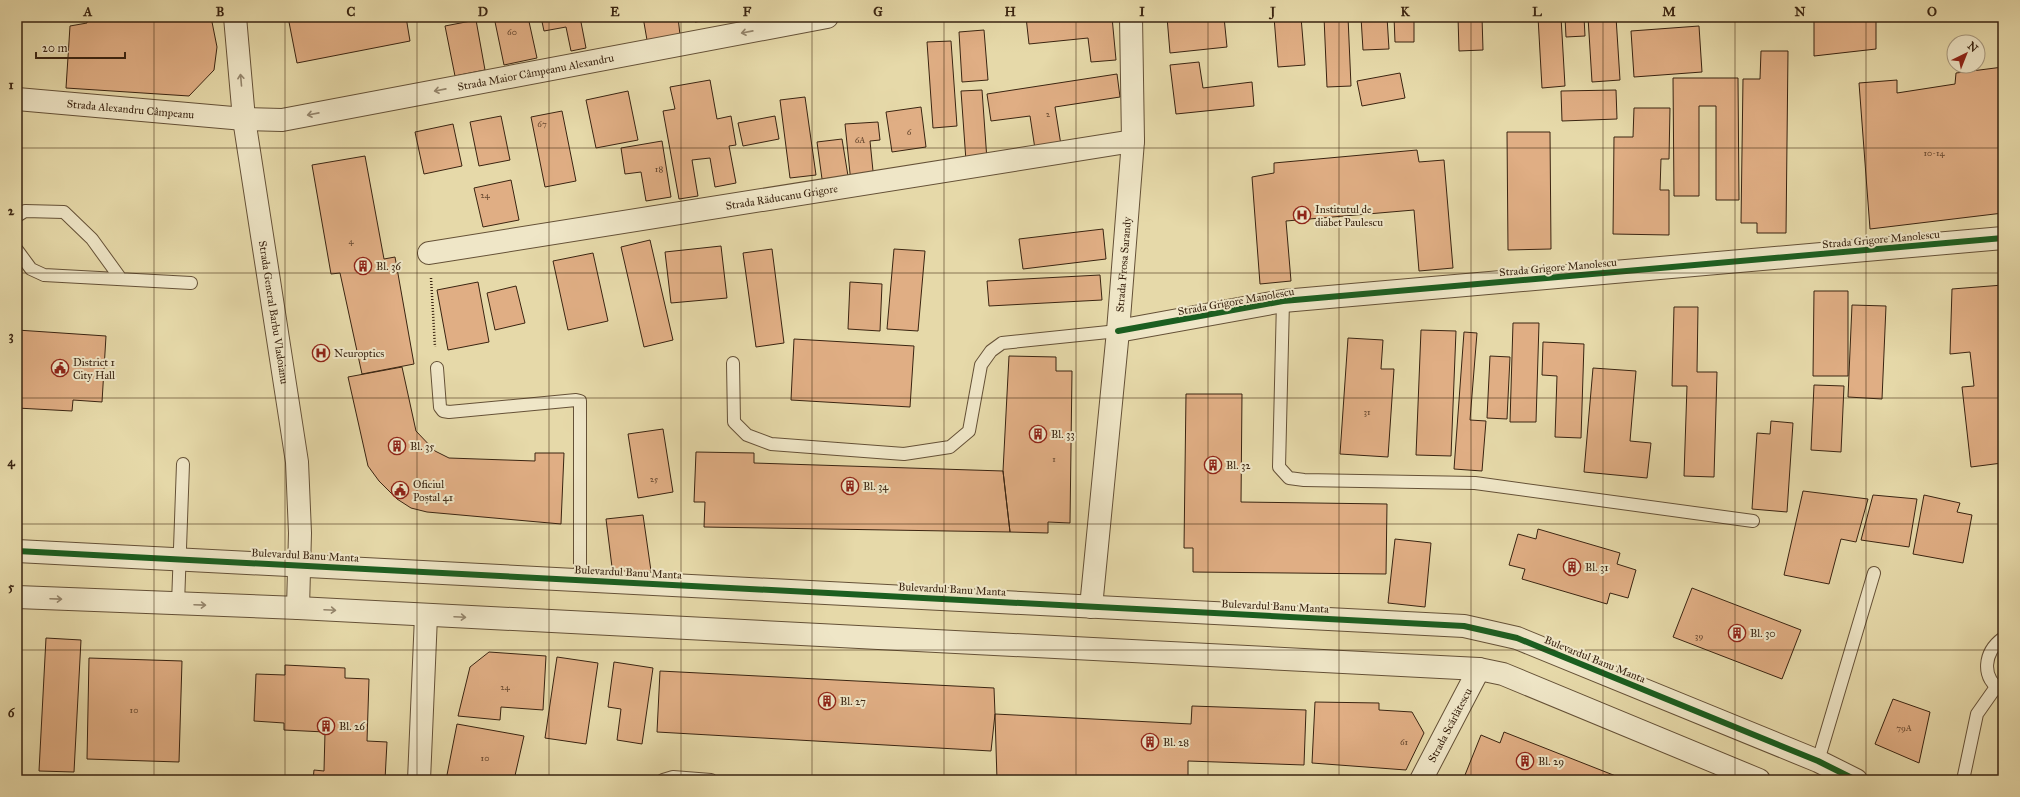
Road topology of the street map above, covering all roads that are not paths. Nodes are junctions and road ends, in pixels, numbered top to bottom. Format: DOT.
graph roads {
  1 [pos="235,17"];
  2 [pos="827,17"];
  3 [pos="1131,17"];
  4 [pos="17,99"];
  5 [pos="244,119"];
  6 [pos="1133,141"];
  7 [pos="17,216"];
  8 [pos="2003,238"];
  9 [pos="17,250"];
  10 [pos="430,253"];
  11 [pos="121,279"];
  12 [pos="191,283"];
  13 [pos="1283,301"];
  14 [pos="1118,331"];
  15 [pos="733,363"];
  16 [pos="437,368"];
  17 [pos="183,464"];
  18 [pos="1753,520"];
  19 [pos="17,551"];
  20 [pos="179,558"];
  21 [pos="299,565"];
  22 [pos="1874,573"];
  23 [pos="580,580"];
  24 [pos="17,597"];
  25 [pos="178,604"];
  26 [pos="1092,607"];
  27 [pos="298,608"];
  28 [pos="426,616"];
  29 [pos="2003,638"];
  30 [pos="1479,669"];
  31 [pos="1999,689"];
  32 [pos="1818,761"];
  33 [pos="419,780"];
  34 [pos="663,780"];
  35 [pos="711,780"];
  36 [pos="1421,780"];
  37 [pos="1759,780"];
  38 [pos="1856,780"];
  39 [pos="1963,780"];
  5 -- 1 [label="street, Strada General Barbu Vladoianu, one-way"];
  2 -- 5 [label="street, Strada Maior Câmpeanu Alexandru, one-way"];
  3 -- 6 [label="street, Strada Frosa Sarandy"];
  4 -- 5 [label="street, Strada Alexandru Câmpeanu"];
  5 -- 21 [label="street, Strada General Barbu Vladoianu"];
  6 -- 10 [label="street, Strada Răducanu Grigore"];
  6 -- 14 [label="street, Strada Frosa Sarandy"];
  7 -- 11 [label="lane"];
  8 -- 13 [label="street, Strada Grigore Manolescu"];
  9 -- 11 [label="lane"];
  11 -- 12 [label="lane"];
  13 -- 14 [label="street, Strada Grigore Manolescu"];
  13 -- 18 [label="lane"];
  14 -- 15 [label="lane"];
  14 -- 26 [label="street, Strada Frosa Sarandy"];
  16 -- 23 [label="lane"];
  17 -- 20 [label="lane"];
  19 -- 20 [label="street, Bulevardul Banu Manta"];
  20 -- 21 [label="street, Bulevardul Banu Manta"];
  20 -- 25 [label="lane"];
  21 -- 23 [label="street, Bulevardul Banu Manta"];
  21 -- 27 [label="street, Strada General Barbu Vladoianu"];
  22 -- 32 [label="lane"];
  23 -- 26 [label="street, Bulevardul Banu Manta"];
  24 -- 25 [label="street, one-way"];
  25 -- 27 [label="street, one-way"];
  26 -- 32 [label="street, Bulevardul Banu Manta"];
  27 -- 28 [label="street, one-way"];
  28 -- 30 [label="street, one-way"];
  28 -- 33 [label="street"];
  29 -- 31 [label="lane"];
  30 -- 36 [label="street, Strada Scărlătescu"];
  30 -- 37 [label="street"];
  31 -- 39 [label="lane"];
  32 -- 38 [label="street, Bulevardul Banu Manta"];
  34 -- 35 [label="lane"];
}
